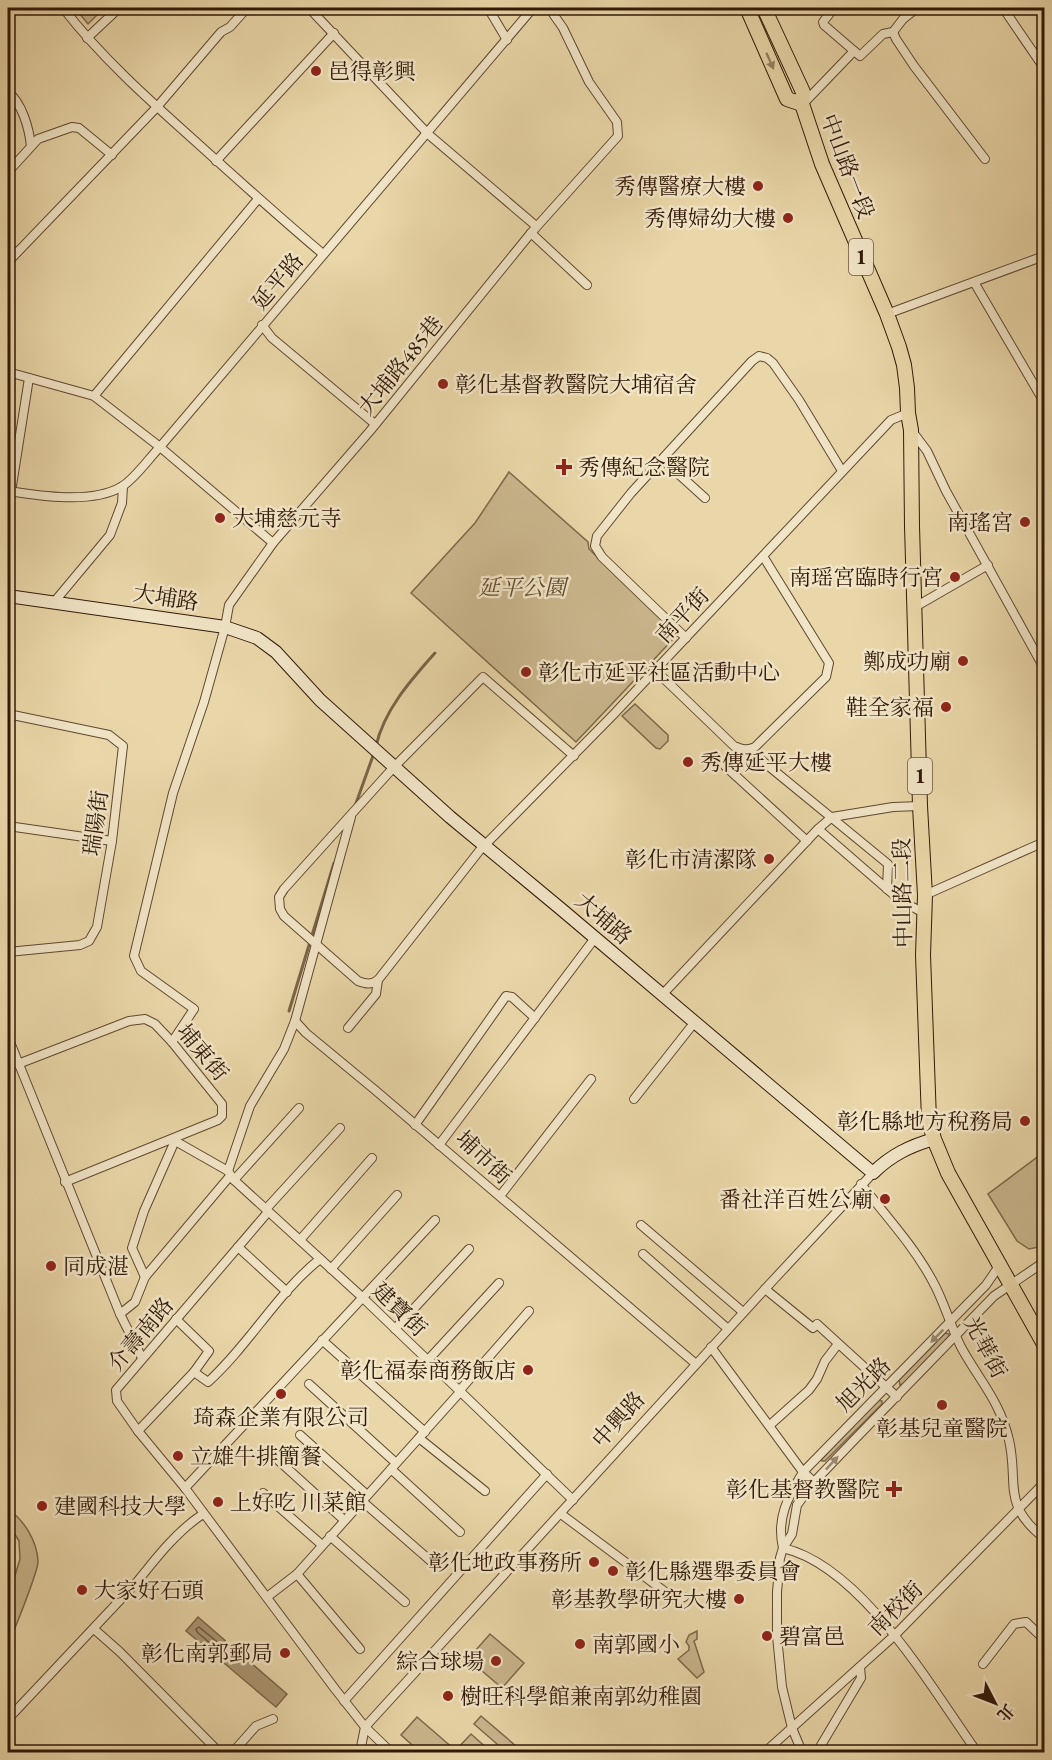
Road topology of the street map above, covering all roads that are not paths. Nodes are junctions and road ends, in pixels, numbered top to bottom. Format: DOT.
graph roads {
  1 [pos="63,8"];
  2 [pos="119,8"];
  3 [pos="247,8"];
  4 [pos="309,8"];
  5 [pos="488,8"];
  6 [pos="533,8"];
  7 [pos="549,8"];
  8 [pos="747,8"];
  9 [pos="764,8"];
  10 [pos="834,8"];
  11 [pos="917,8"];
  12 [pos="1003,8"];
  13 [pos="893,32"];
  14 [pos="334,33"];
  15 [pos="87,38"];
  16 [pos="507,40"];
  17 [pos="854,51"];
  18 [pos="1044,68"];
  19 [pos="8,92"];
  20 [pos="802,104"];
  21 [pos="157,107"];
  22 [pos="428,134"];
  23 [pos="31,146"];
  24 [pos="112,155"];
  25 [pos="985,159"];
  26 [pos="216,161"];
  27 [pos="8,172"];
  28 [pos="258,199"];
  29 [pos="533,229"];
  30 [pos="322,254"];
  31 [pos="10,255"];
  32 [pos="1044,256"];
  33 [pos="974,282"];
  34 [pos="587,285"];
  35 [pos="887,314"];
  36 [pos="262,326"];
  37 [pos="8,372"];
  38 [pos="29,378"];
  39 [pos="94,396"];
  40 [pos="1044,402"];
  41 [pos="908,413"];
  42 [pos="375,424"];
  43 [pos="911,430"];
  44 [pos="160,447"];
  45 [pos="663,460"];
  46 [pos="842,471"];
  47 [pos="123,486"];
  48 [pos="9,492"];
  49 [pos="705,498"];
  50 [pos="273,543"];
  51 [pos="763,556"];
  52 [pos="988,565"];
  53 [pos="8,596"];
  54 [pos="55,601"];
  55 [pos="915,607"];
  56 [pos="225,627"];
  57 [pos="686,638"];
  58 [pos="1044,668"];
  59 [pos="655,670"];
  60 [pos="8,714"];
  61 [pos="749,750"];
  62 [pos="574,756"];
  63 [pos="725,766"];
  64 [pos="393,768"];
  65 [pos="920,806"];
  66 [pos="352,813"];
  67 [pos="832,817"];
  68 [pos="8,826"];
  69 [pos="818,829"];
  70 [pos="112,841"];
  71 [pos="807,842"];
  72 [pos="1044,842"];
  73 [pos="485,845"];
  74 [pos="887,889"];
  75 [pos="925,895"];
  76 [pos="924,913"];
  77 [pos="595,938"];
  78 [pos="315,944"];
  79 [pos="8,952"];
  80 [pos="378,980"];
  81 [pos="662,995"];
  82 [pos="535,1018"];
  83 [pos="295,1021"];
  84 [pos="694,1023"];
  85 [pos="348,1028"];
  86 [pos="8,1037"];
  87 [pos="172,1042"];
  88 [pos="18,1064"];
  89 [pos="591,1079"];
  90 [pos="634,1099"];
  91 [pos="300,1108"];
  92 [pos="415,1125"];
  93 [pos="340,1128"];
  94 [pos="934,1139"];
  95 [pos="439,1145"];
  96 [pos="372,1158"];
  97 [pos="873,1173"];
  98 [pos="230,1176"];
  99 [pos="66,1182"];
  100 [pos="861,1184"];
  101 [pos="397,1195"];
  102 [pos="500,1196"];
  103 [pos="267,1210"];
  104 [pos="435,1220"];
  105 [pos="641,1226"];
  106 [pos="300,1240"];
  107 [pos="238,1246"];
  108 [pos="469,1249"];
  109 [pos="643,1254"];
  110 [pos="320,1259"];
  111 [pos="996,1259"];
  112 [pos="1044,1262"];
  113 [pos="330,1269"];
  114 [pos="145,1277"];
  115 [pos="499,1283"];
  116 [pos="1012,1286"];
  117 [pos="765,1289"];
  118 [pos="287,1292"];
  119 [pos="362,1297"];
  120 [pos="530,1311"];
  121 [pos="743,1312"];
  122 [pos="120,1314"];
  123 [pos="176,1319"];
  124 [pos="951,1321"];
  125 [pos="395,1329"];
  126 [pos="728,1329"];
  127 [pos="956,1336"];
  128 [pos="322,1340"];
  129 [pos="838,1344"];
  130 [pos="1044,1344"];
  131 [pos="711,1347"];
  132 [pos="142,1358"];
  133 [pos="428,1360"];
  134 [pos="696,1364"];
  135 [pos="194,1372"];
  136 [pos="309,1384"];
  137 [pos="886,1387"];
  138 [pos="461,1391"];
  139 [pos="897,1396"];
  140 [pos="770,1425"];
  141 [pos="138,1431"];
  142 [pos="300,1435"];
  143 [pos="422,1435"];
  144 [pos="278,1460"];
  145 [pos="393,1466"];
  146 [pos="803,1472"];
  147 [pos="547,1474"];
  148 [pos="814,1482"];
  149 [pos="1044,1483"];
  150 [pos="185,1488"];
  151 [pos="485,1491"];
  152 [pos="263,1493"];
  153 [pos="364,1498"];
  154 [pos="573,1500"];
  155 [pos="1018,1510"];
  156 [pos="203,1514"];
  157 [pos="561,1514"];
  158 [pos="344,1520"];
  159 [pos="460,1532"];
  160 [pos="330,1536"];
  161 [pos="1044,1538"];
  162 [pos="322,1545"];
  163 [pos="783,1548"];
  164 [pos="433,1563"];
  165 [pos="297,1574"];
  166 [pos="267,1597"];
  167 [pos="684,1597"];
  168 [pos="405,1602"];
  169 [pos="94,1629"];
  170 [pos="894,1635"];
  171 [pos="1044,1638"];
  172 [pos="360,1649"];
  173 [pos="983,1664"];
  174 [pos="860,1667"];
  175 [pos="344,1701"];
  176 [pos="8,1719"];
  177 [pos="273,1719"];
  178 [pos="365,1727"];
  179 [pos="792,1728"];
  180 [pos="1044,1747"];
  181 [pos="219,1752"];
  182 [pos="232,1752"];
  183 [pos="360,1752"];
  184 [pos="391,1752"];
  185 [pos="765,1752"];
  186 [pos="802,1752"];
  187 [pos="817,1752"];
  188 [pos="977,1752"];
  189 [pos="1039,1752"];
  1 -- 15 [label="street"];
  2 -- 15 [label="street"];
  3 -- 21 [label="street"];
  4 -- 14 [label="street"];
  5 -- 16 [label="street"];
  6 -- 16 [label="street, 延平路"];
  7 -- 29 [label="street, 大埔路485巷"];
  8 -- 20 [label="main road, 中山路一段 / 1, one-way"];
  9 -- 20 [label="main road, 中山路一段 / 1"];
  10 -- 17 [label="street"];
  11 -- 13 [label="street"];
  12 -- 18 [label="street"];
  13 -- 17 [label="street"];
  13 -- 25 [label="street"];
  14 -- 22 [label="street"];
  14 -- 26 [label="street"];
  15 -- 21 [label="street"];
  16 -- 22 [label="street, 延平路"];
  17 -- 20 [label="street"];
  19 -- 23 [label="street"];
  20 -- 35 [label="main road, 中山路一段 / 1"];
  21 -- 24 [label="street"];
  21 -- 26 [label="street"];
  22 -- 29 [label="street"];
  22 -- 30 [label="street, 延平路"];
  23 -- 24 [label="street"];
  23 -- 27 [label="street"];
  24 -- 31 [label="street"];
  26 -- 28 [label="street"];
  28 -- 30 [label="street"];
  28 -- 39 [label="street"];
  29 -- 34 [label="street"];
  29 -- 42 [label="street, 大埔路485巷"];
  30 -- 36 [label="street, 延平路"];
  32 -- 33 [label="street"];
  33 -- 35 [label="street"];
  33 -- 40 [label="street"];
  35 -- 41 [label="main road, 中山路一段 / 1"];
  36 -- 42 [label="street"];
  36 -- 44 [label="street, 延平路"];
  37 -- 38 [label="street"];
  38 -- 39 [label="street"];
  38 -- 48 [label="street"];
  39 -- 44 [label="street"];
  41 -- 43 [label="main road, 中山路二段 / 1"];
  41 -- 46 [label="street, 南平街"];
  42 -- 50 [label="street, 大埔路485巷"];
  43 -- 52 [label="street"];
  43 -- 55 [label="main road, 中山路二段 / 1"];
  44 -- 47 [label="street, 延平路"];
  44 -- 50 [label="street"];
  45 -- 46 [label="street"];
  45 -- 49 [label="street"];
  45 -- 57 [label="street"];
  46 -- 51 [label="street, 南平街"];
  47 -- 48 [label="street, 延平路"];
  47 -- 54 [label="street"];
  50 -- 56 [label="street, 大埔路485巷"];
  51 -- 57 [label="street, 南平街"];
  51 -- 61 [label="street"];
  52 -- 55 [label="street"];
  52 -- 58 [label="street"];
  53 -- 54 [label="main road, 大埔路"];
  54 -- 56 [label="main road, 大埔路"];
  55 -- 65 [label="main road, 中山路二段 / 1"];
  56 -- 64 [label="main road, 大埔路"];
  56 -- 87 [label="street, 大埔路485巷"];
  57 -- 59 [label="street, 南平街"];
  59 -- 61 [label="street"];
  59 -- 62 [label="street, 南平街"];
  60 -- 70 [label="street, 瑞陽街"];
  61 -- 67 [label="street"];
  62 -- 64 [label="street"];
  62 -- 73 [label="street, 南平街"];
  63 -- 71 [label="street"];
  64 -- 66 [label="street"];
  64 -- 73 [label="main road, 大埔路"];
  65 -- 67 [label="street"];
  65 -- 75 [label="main road, 中山路二段 / 1"];
  66 -- 78 [label="street"];
  66 -- 78 [label="street"];
  67 -- 69 [label="street"];
  67 -- 74 [label="street"];
  68 -- 70 [label="street"];
  69 -- 71 [label="street"];
  69 -- 74 [label="street"];
  70 -- 79 [label="street, 瑞陽街"];
  71 -- 81 [label="street"];
  72 -- 75 [label="street"];
  73 -- 77 [label="main road, 大埔路"];
  73 -- 80 [label="street, 南平街"];
  74 -- 76 [label="street"];
  75 -- 76 [label="main road, 中山路二段 / 1"];
  76 -- 94 [label="main road, 中山路二段 / 1"];
  77 -- 81 [label="main road, 大埔路"];
  77 -- 82 [label="street, 埔市街"];
  78 -- 80 [label="street"];
  78 -- 83 [label="street"];
  80 -- 85 [label="street, 南平街"];
  81 -- 84 [label="main road, 大埔路"];
  82 -- 92 [label="street"];
  82 -- 95 [label="street, 埔市街"];
  83 -- 92 [label="street"];
  83 -- 98 [label="street"];
  84 -- 90 [label="street"];
  84 -- 97 [label="main road, 大埔路"];
  86 -- 88 [label="street"];
  87 -- 88 [label="street, 埔東街"];
  87 -- 99 [label="street, 埔東街"];
  88 -- 99 [label="street"];
  89 -- 102 [label="street"];
  91 -- 98 [label="street"];
  92 -- 95 [label="street"];
  93 -- 103 [label="street, 介壽南路"];
  94 -- 97 [label="main road, 中興路"];
  94 -- 111 [label="main road, 中山路二段 / 1"];
  95 -- 102 [label="street, 埔市街"];
  96 -- 106 [label="street"];
  97 -- 100 [label="street, 中興路"];
  98 -- 103 [label="street, 建寶街"];
  98 -- 114 [label="street"];
  98 -- 114 [label="street, 建寶街"];
  99 -- 122 [label="street"];
  100 -- 117 [label="street, 中興路"];
  100 -- 124 [label="street, 光華街"];
  101 -- 113 [label="street"];
  102 -- 134 [label="street, 埔市街"];
  103 -- 106 [label="street, 建寶街"];
  103 -- 107 [label="street, 介壽南路"];
  104 -- 119 [label="street"];
  105 -- 121 [label="street"];
  106 -- 110 [label="street, 建寶街"];
  107 -- 118 [label="street"];
  107 -- 123 [label="street, 介壽南路"];
  108 -- 125 [label="street"];
  109 -- 126 [label="street"];
  110 -- 113 [label="street, 建寶街"];
  110 -- 118 [label="street"];
  111 -- 116 [label="main road, 中山路二段 / 1"];
  111 -- 124 [label="street, 旭光路"];
  112 -- 116 [label="street, 旭光路"];
  113 -- 119 [label="street, 建寶街"];
  114 -- 122 [label="street"];
  115 -- 133 [label="street"];
  116 -- 127 [label="street, 旭光路"];
  116 -- 130 [label="main road, 中山路二段 / 1"];
  117 -- 121 [label="street, 中興路"];
  117 -- 129 [label="street"];
  118 -- 135 [label="street"];
  119 -- 125 [label="street, 建寶街"];
  119 -- 128 [label="street"];
  120 -- 138 [label="street"];
  121 -- 126 [label="street, 中興路"];
  122 -- 132 [label="street"];
  123 -- 132 [label="street, 介壽南路"];
  123 -- 135 [label="street"];
  124 -- 127 [label="street, 光華街"];
  124 -- 137 [label="street, 旭光路, one-way"];
  125 -- 133 [label="street, 建寶街"];
  126 -- 131 [label="street, 中興路"];
  127 -- 139 [label="street, 旭光路"];
  127 -- 155 [label="street, 光華街"];
  128 -- 143 [label="street"];
  128 -- 150 [label="street"];
  129 -- 137 [label="street"];
  129 -- 140 [label="street"];
  131 -- 134 [label="street, 中興路"];
  131 -- 140 [label="street"];
  132 -- 141 [label="street, 介壽南路"];
  133 -- 138 [label="street, 建寶街"];
  134 -- 154 [label="street, 中興路"];
  135 -- 141 [label="street"];
  136 -- 145 [label="street"];
  137 -- 139 [label="street"];
  137 -- 146 [label="street, 旭光路"];
  138 -- 143 [label="street"];
  138 -- 147 [label="street, 建寶街"];
  148 -- 139 [label="street, 旭光路, one-way"];
  140 -- 146 [label="street"];
  141 -- 150 [label="street, 介壽南路"];
  142 -- 153 [label="street"];
  143 -- 145 [label="street"];
  143 -- 151 [label="street"];
  144 -- 158 [label="street"];
  145 -- 153 [label="street"];
  145 -- 159 [label="street"];
  146 -- 148 [label="street"];
  146 -- 163 [label="street, 旭光路"];
  147 -- 154 [label="street, 建寶街"];
  147 -- 175 [label="street"];
  148 -- 163 [label="street, 旭光路"];
  149 -- 155 [label="street, 南校街"];
  150 -- 156 [label="street, 介壽南路"];
  152 -- 162 [label="street"];
  153 -- 158 [label="street"];
  153 -- 164 [label="street"];
  154 -- 157 [label="street, 中興路"];
  155 -- 161 [label="street"];
  155 -- 170 [label="street, 南校街"];
  156 -- 166 [label="street, 介壽南路"];
  156 -- 169 [label="street"];
  157 -- 167 [label="street"];
  157 -- 178 [label="street, 中興路"];
  158 -- 160 [label="street"];
  160 -- 162 [label="street"];
  160 -- 168 [label="street"];
  162 -- 165 [label="street"];
  163 -- 170 [label="street"];
  163 -- 179 [label="street, 旭光路"];
  165 -- 166 [label="street"];
  165 -- 172 [label="street"];
  166 -- 175 [label="street, 介壽南路"];
  169 -- 176 [label="street"];
  169 -- 181 [label="street"];
  170 -- 174 [label="street, 南校街"];
  170 -- 188 [label="street"];
  171 -- 173 [label="street"];
  174 -- 179 [label="street, 南校街"];
  174 -- 187 [label="street"];
  175 -- 178 [label="street, 介壽南路"];
  177 -- 182 [label="street"];
  178 -- 183 [label="street"];
  178 -- 184 [label="street, 介壽南路"];
  179 -- 185 [label="street, 南校街"];
  179 -- 186 [label="street, 旭光路"];
  180 -- 189 [label="street"];
}
